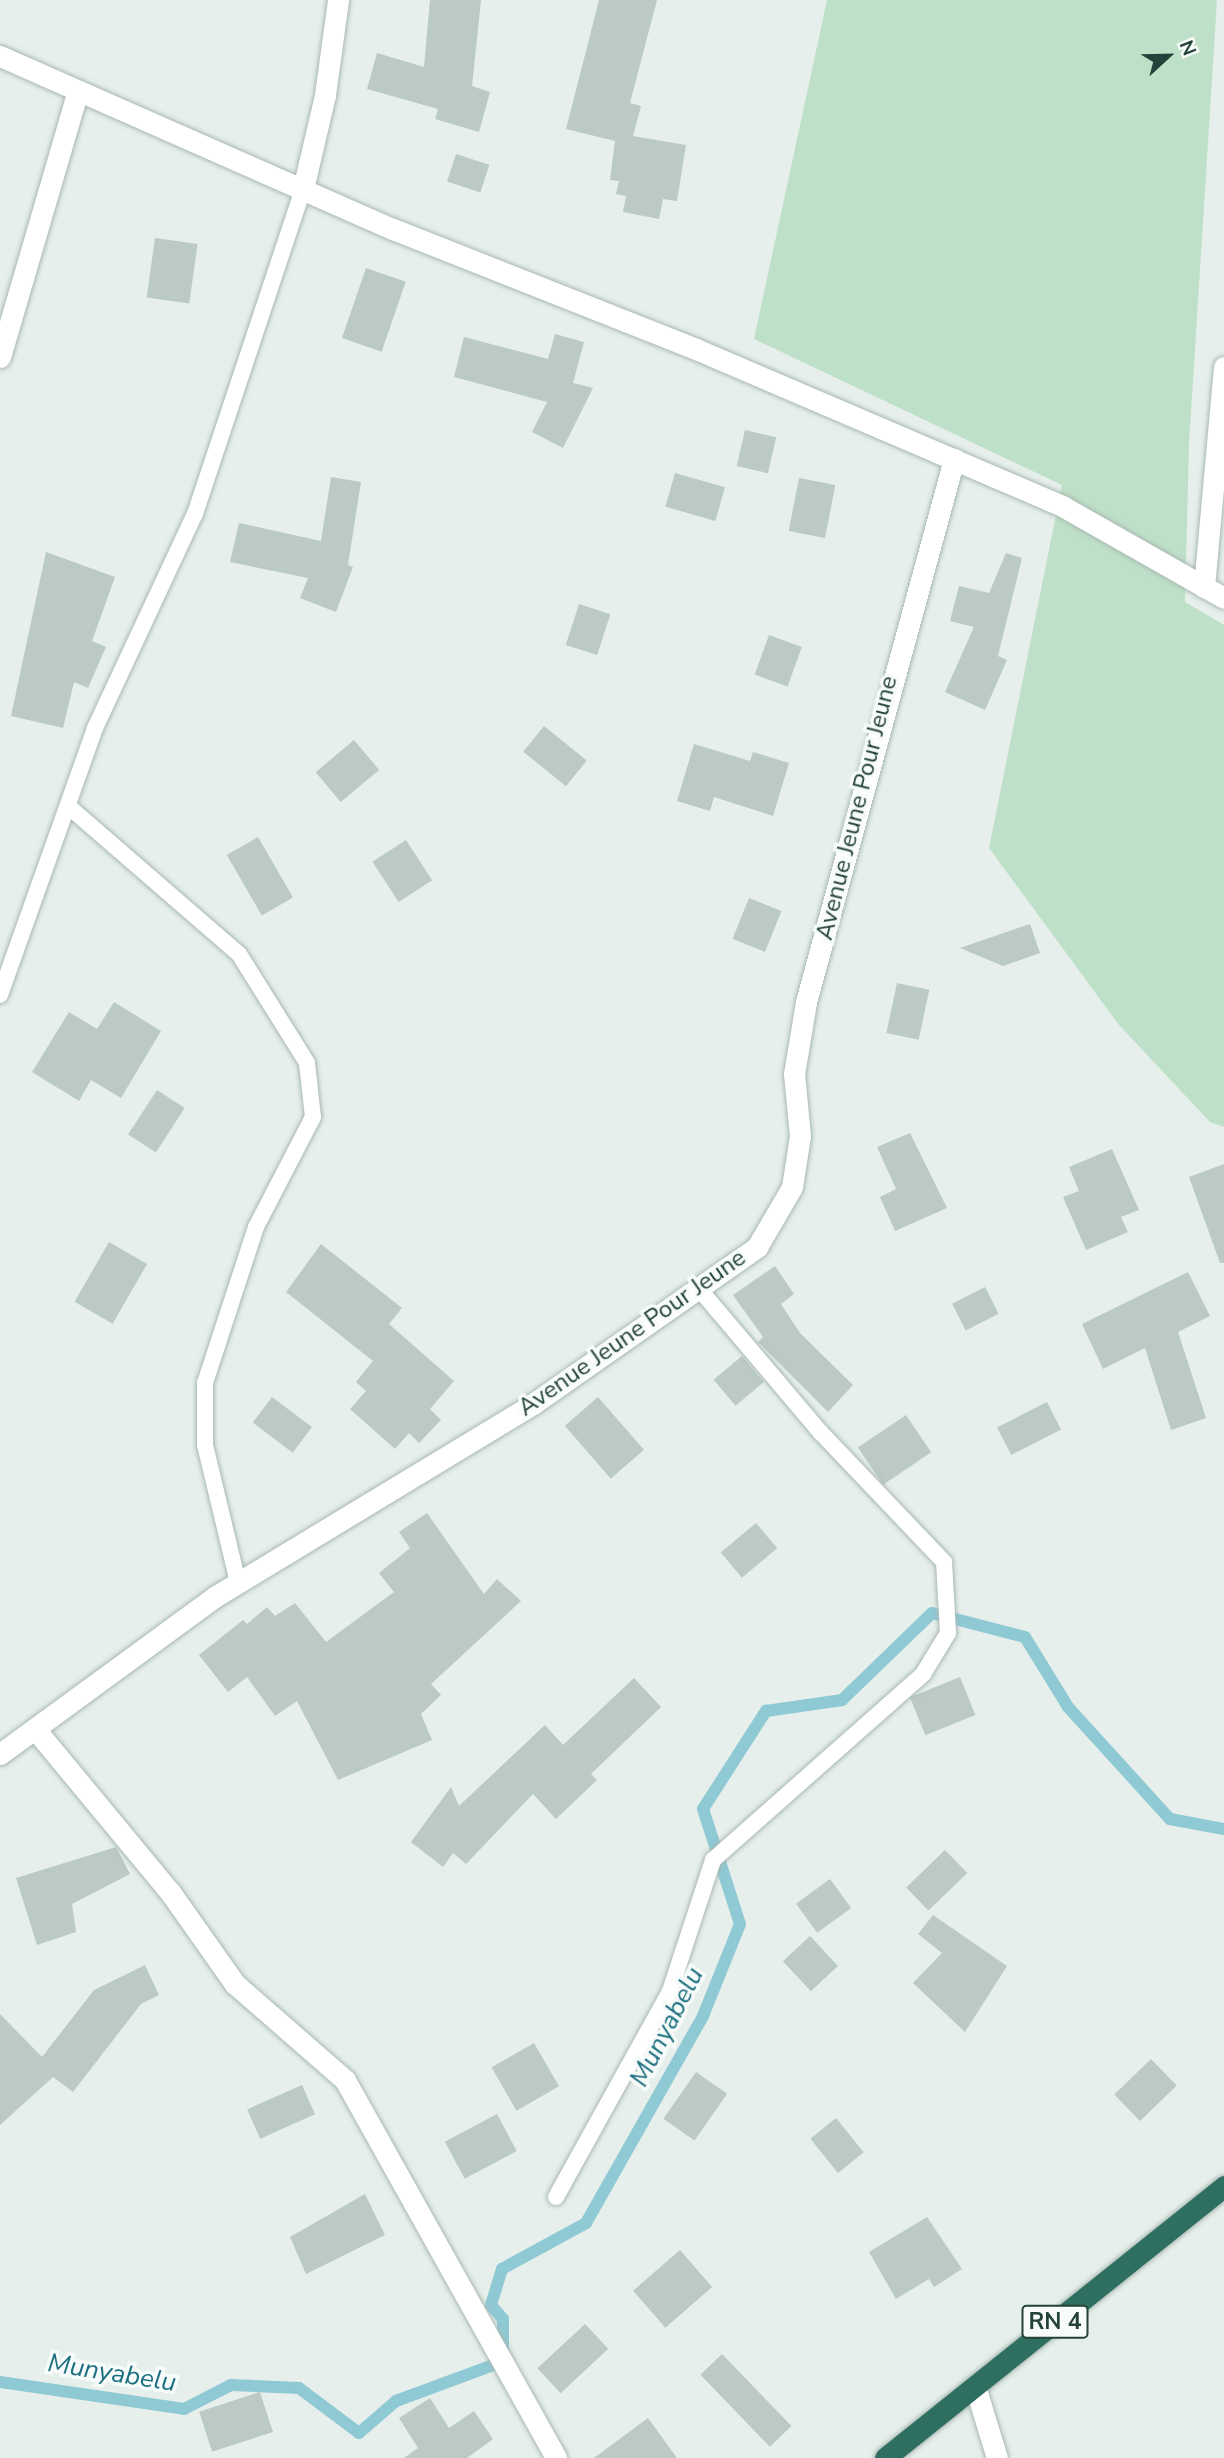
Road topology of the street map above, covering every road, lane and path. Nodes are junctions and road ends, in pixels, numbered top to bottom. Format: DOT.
graph roads {
  1 [pos="338,0"];
  2 [pos="0,56"];
  3 [pos="78,91"];
  4 [pos="303,189"];
  5 [pos="0,357"];
  6 [pos="1224,368"];
  7 [pos="954,459"];
  8 [pos="1205,587"];
  9 [pos="1224,598"];
  10 [pos="68,806"];
  11 [pos="0,995"];
  12 [pos="699,1290"];
  13 [pos="238,1582"];
  14 [pos="35,1729"];
  15 [pos="0,1754"];
  16 [pos="1224,2186"];
  17 [pos="556,2197"];
  18 [pos="975,2386"];
  19 [pos="556,2458"];
  20 [pos="885,2458"];
  21 [pos="997,2458"];
  1 -- 4 [label="street"];
  2 -- 3 [label="street"];
  3 -- 4 [label="street"];
  3 -- 5 [label="street"];
  4 -- 7 [label="street"];
  4 -- 10 [label="lane"];
  6 -- 8 [label="street"];
  7 -- 8 [label="street"];
  7 -- 12 [label="street, Avenue Jeune Pour Jeune"];
  8 -- 9 [label="street"];
  10 -- 11 [label="lane"];
  10 -- 13 [label="lane"];
  12 -- 13 [label="street, Avenue Jeune Pour Jeune"];
  12 -- 17 [label="lane"];
  13 -- 14 [label="street, Avenue Jeune Pour Jeune"];
  14 -- 15 [label="street, Avenue Jeune Pour Jeune"];
  14 -- 19 [label="street"];
  16 -- 18 [label="highway, RN 4"];
  18 -- 20 [label="highway, RN 4"];
  18 -- 21 [label="street"];
}
